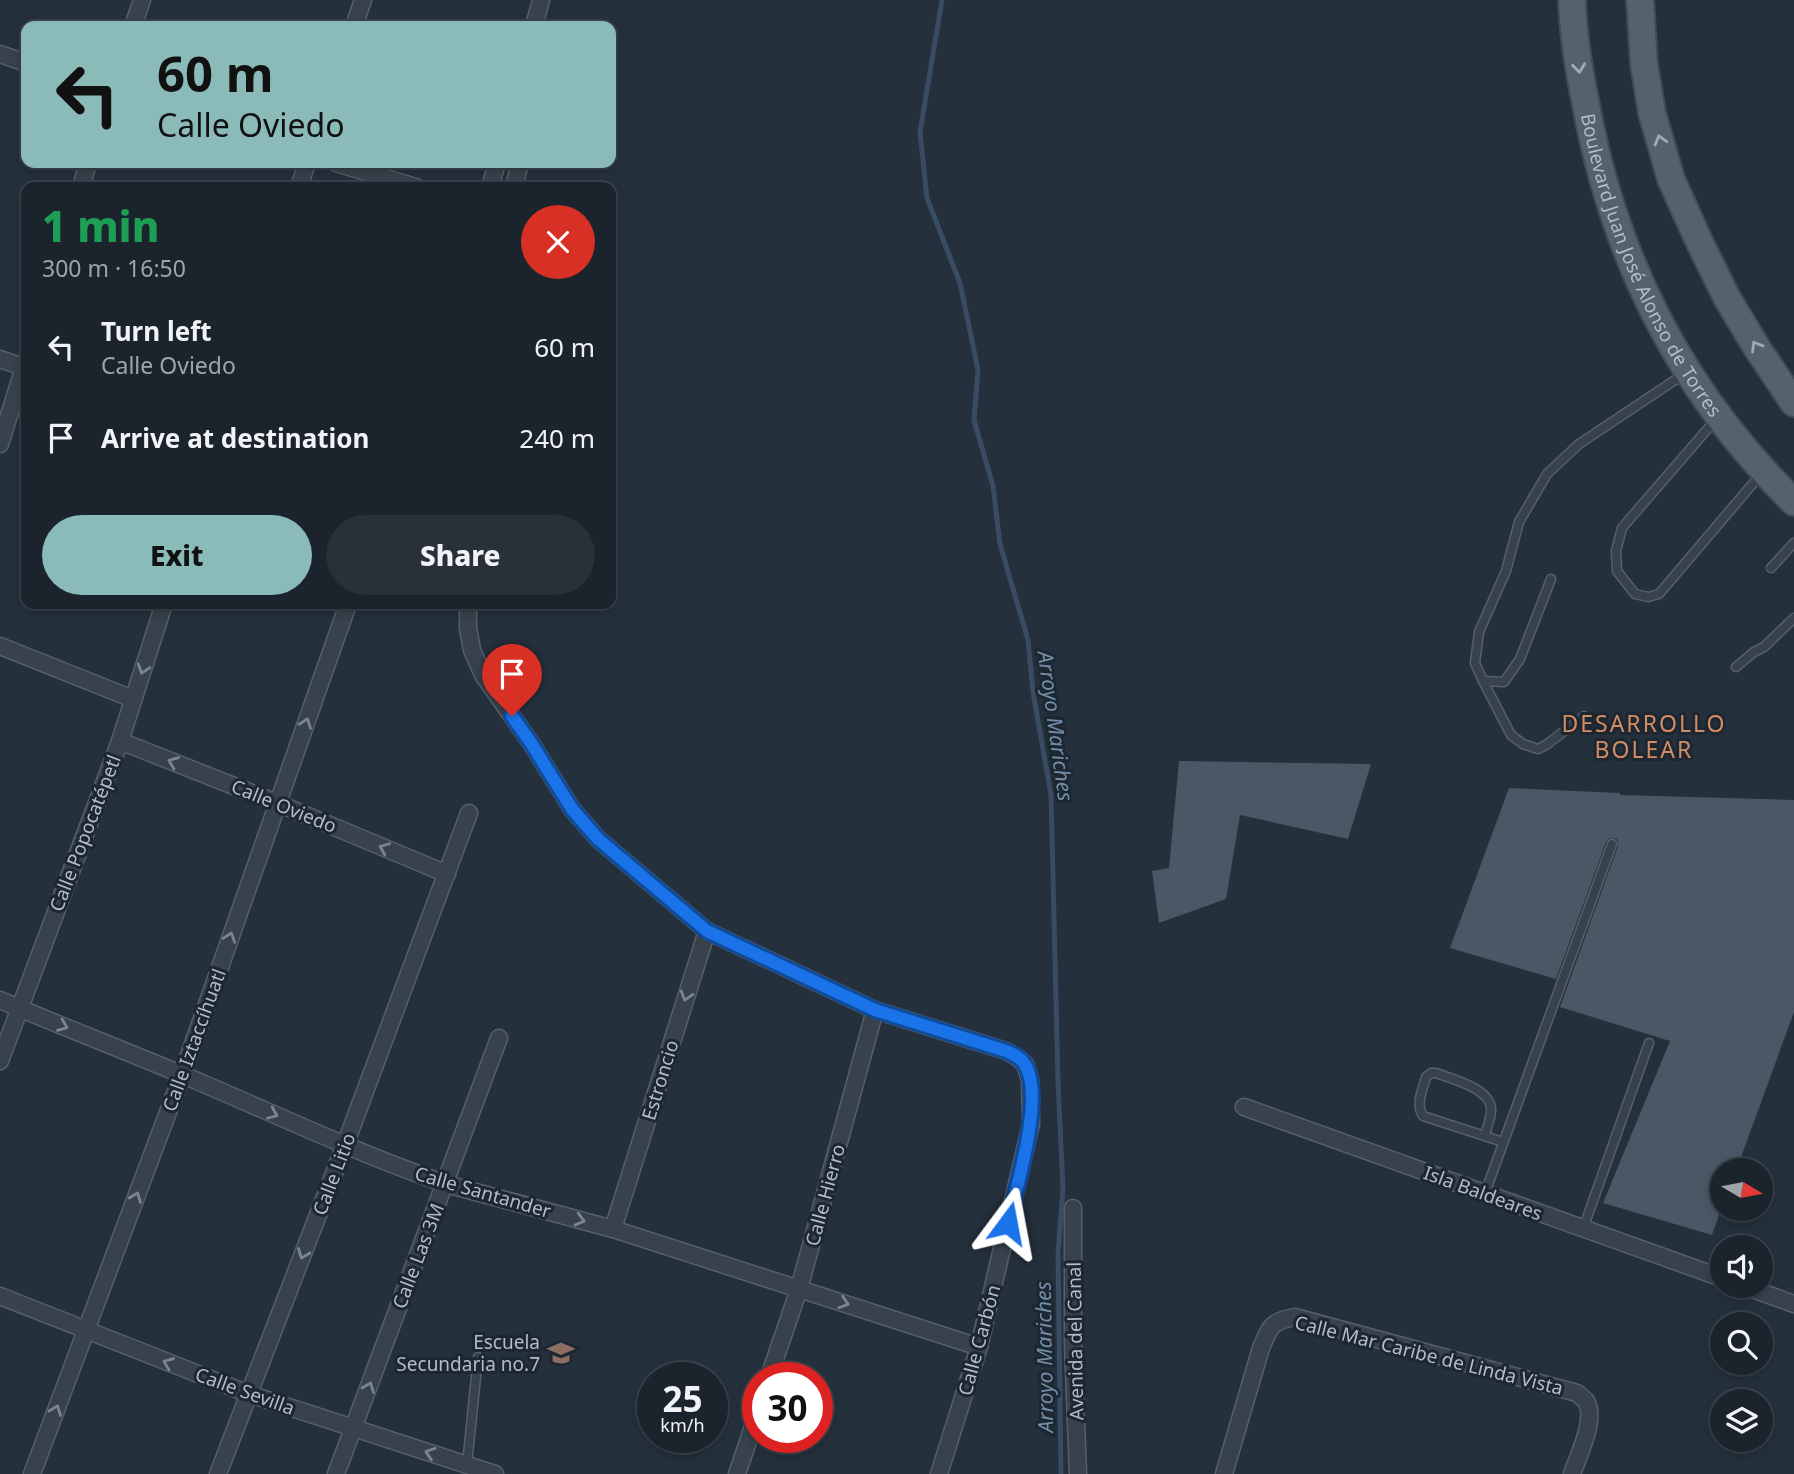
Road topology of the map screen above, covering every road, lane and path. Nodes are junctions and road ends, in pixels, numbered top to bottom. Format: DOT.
graph roads {
  1 [pos="142,0"];
  2 [pos="363,0"];
  3 [pos="543,0"];
  4 [pos="1572,0"];
  5 [pos="1640,0"];
  6 [pos="135,21"];
  7 [pos="356,21"];
  8 [pos="536,21"];
  9 [pos="542,21"];
  10 [pos="0,54"];
  11 [pos="21,61"];
  12 [pos="353,168"];
  13 [pos="399,182"];
  14 [pos="0,359"];
  15 [pos="21,364"];
  16 [pos="1687,372"];
  17 [pos="21,380"];
  18 [pos="1794,402"];
  19 [pos="1719,416"];
  20 [pos="0,444"];
  21 [pos="1763,472"];
  22 [pos="1794,502"];
  23 [pos="1794,543"];
  24 [pos="1771,568"];
  25 [pos="1551,579"];
  26 [pos="162,609"];
  27 [pos="346,609"];
  28 [pos="468,609"];
  29 [pos="1794,618"];
  30 [pos="0,646"];
  31 [pos="1736,667"];
  32 [pos="1483,681"];
  33 [pos="133,699"];
  34 [pos="1584,716"];
  35 [pos="120,741"];
  36 [pos="278,803"];
  37 [pos="468,813"];
  38 [pos="1612,844"];
  39 [pos="447,874"];
  40 [pos="707,931"];
  41 [pos="0,1000"];
  42 [pos="20,1009"];
  43 [pos="875,1010"];
  44 [pos="499,1038"];
  45 [pos="1649,1042"];
  46 [pos="0,1061"];
  47 [pos="182,1075"];
  48 [pos="1244,1107"];
  49 [pos="1485,1135"];
  50 [pos="1503,1142"];
  51 [pos="345,1145"];
  52 [pos="446,1184"];
  53 [pos="1485,1193"];
  54 [pos="1073,1208"];
  55 [pos="1583,1228"];
  56 [pos="613,1229"];
  57 [pos="1710,1274"];
  58 [pos="799,1289"];
  59 [pos="0,1296"];
  60 [pos="1773,1296"];
  61 [pos="1794,1304"];
  62 [pos="86,1331"];
  63 [pos="979,1347"];
  64 [pos="478,1357"];
  65 [pos="774,1362"];
  66 [pos="249,1394"];
  67 [pos="353,1428"];
  68 [pos="744,1453"];
  69 [pos="467,1465"];
  70 [pos="32,1474"];
  71 [pos="218,1474"];
  72 [pos="336,1474"];
  73 [pos="495,1474"];
  74 [pos="737,1474"];
  75 [pos="939,1474"];
  76 [pos="1078,1474"];
  77 [pos="1224,1474"];
  78 [pos="1572,1474"];
  1 -- 6 [label="street"];
  2 -- 7 [label="street"];
  3 -- 8 [label="street"];
  3 -- 9 [label="street"];
  4 -- 16 [label="main road, Boulevard Juan José Alonso de Torres, one-way"];
  18 -- 5 [label="main road, one-way"];
  10 -- 11 [label="street"];
  12 -- 13 [label="street"];
  14 -- 15 [label="street"];
  16 -- 19 [label="main road, Boulevard Juan José Alonso de Torres"];
  16 -- 32 [label="lane"];
  17 -- 20 [label="street"];
  19 -- 21 [label="main road, Boulevard Juan José Alonso de Torres"];
  19 -- 21 [label="lane"];
  21 -- 22 [label="main road, Boulevard Juan José Alonso de Torres"];
  23 -- 24 [label="lane"];
  25 -- 32 [label="lane"];
  26 -- 33 [label="street, Calle Popocatépetl, one-way"];
  36 -- 27 [label="street, Calle Iztaccíhuatl, one-way"];
  28 -- 40 [label="street"];
  29 -- 31 [label="lane"];
  30 -- 33 [label="street"];
  32 -- 34 [label="lane"];
  33 -- 35 [label="street, Calle Popocatépetl"];
  36 -- 35 [label="street, Calle Oviedo, one-way"];
  35 -- 42 [label="street, Calle Popocatépetl"];
  39 -- 36 [label="street, Calle Oviedo, one-way"];
  47 -- 36 [label="street, Calle Iztaccíhuatl, one-way"];
  37 -- 39 [label="street, Calle Litio"];
  38 -- 50 [label="lane"];
  39 -- 51 [label="street, Calle Litio"];
  40 -- 43 [label="street"];
  40 -- 56 [label="street, Estroncio, one-way"];
  41 -- 42 [label="street, Calle Santander"];
  42 -- 46 [label="street, Calle Popocatépetl"];
  42 -- 47 [label="street, Calle Santander, one-way"];
  43 -- 58 [label="street, Calle Hierro"];
  43 -- 63 [label="street, Calle Carbón"];
  44 -- 52 [label="street, Calle Las 3M"];
  45 -- 55 [label="lane"];
  47 -- 51 [label="street, Calle Santander, one-way"];
  62 -- 47 [label="street, Calle Iztaccíhuatl, one-way"];
  48 -- 53 [label="street, Isla Baldeares"];
  49 -- 49 [label="lane"];
  49 -- 50 [label="lane"];
  50 -- 53 [label="lane"];
  51 -- 52 [label="street, Calle Santander"];
  51 -- 66 [label="street, Calle Litio, one-way"];
  52 -- 56 [label="street, Calle Santander, one-way"];
  67 -- 52 [label="street, Calle Las 3M, one-way"];
  53 -- 55 [label="street, Isla Baldeares"];
  54 -- 76 [label="street, Avenida del Canal"];
  55 -- 57 [label="street, Isla Baldeares"];
  56 -- 58 [label="street, Calle Santander"];
  58 -- 63 [label="street, Calle Santander, one-way"];
  58 -- 65 [label="street, Calle Hierro"];
  59 -- 62 [label="street, Calle Sevilla"];
  60 -- 61 [label="street"];
  66 -- 62 [label="street, Calle Sevilla, one-way"];
  70 -- 62 [label="street, Calle Iztaccíhuatl, one-way"];
  63 -- 75 [label="street, Calle Carbón"];
  64 -- 69 [label="lane"];
  66 -- 67 [label="street, Calle Sevilla"];
  66 -- 71 [label="street, Calle Litio"];
  69 -- 67 [label="street, Calle Sevilla, one-way"];
  67 -- 72 [label="street, Calle Las 3M"];
  68 -- 74 [label="street"];
  69 -- 73 [label="street, Calle Sevilla"];
  77 -- 78 [label="street, Calle Mar Caribe de Linda Vista"];
}
